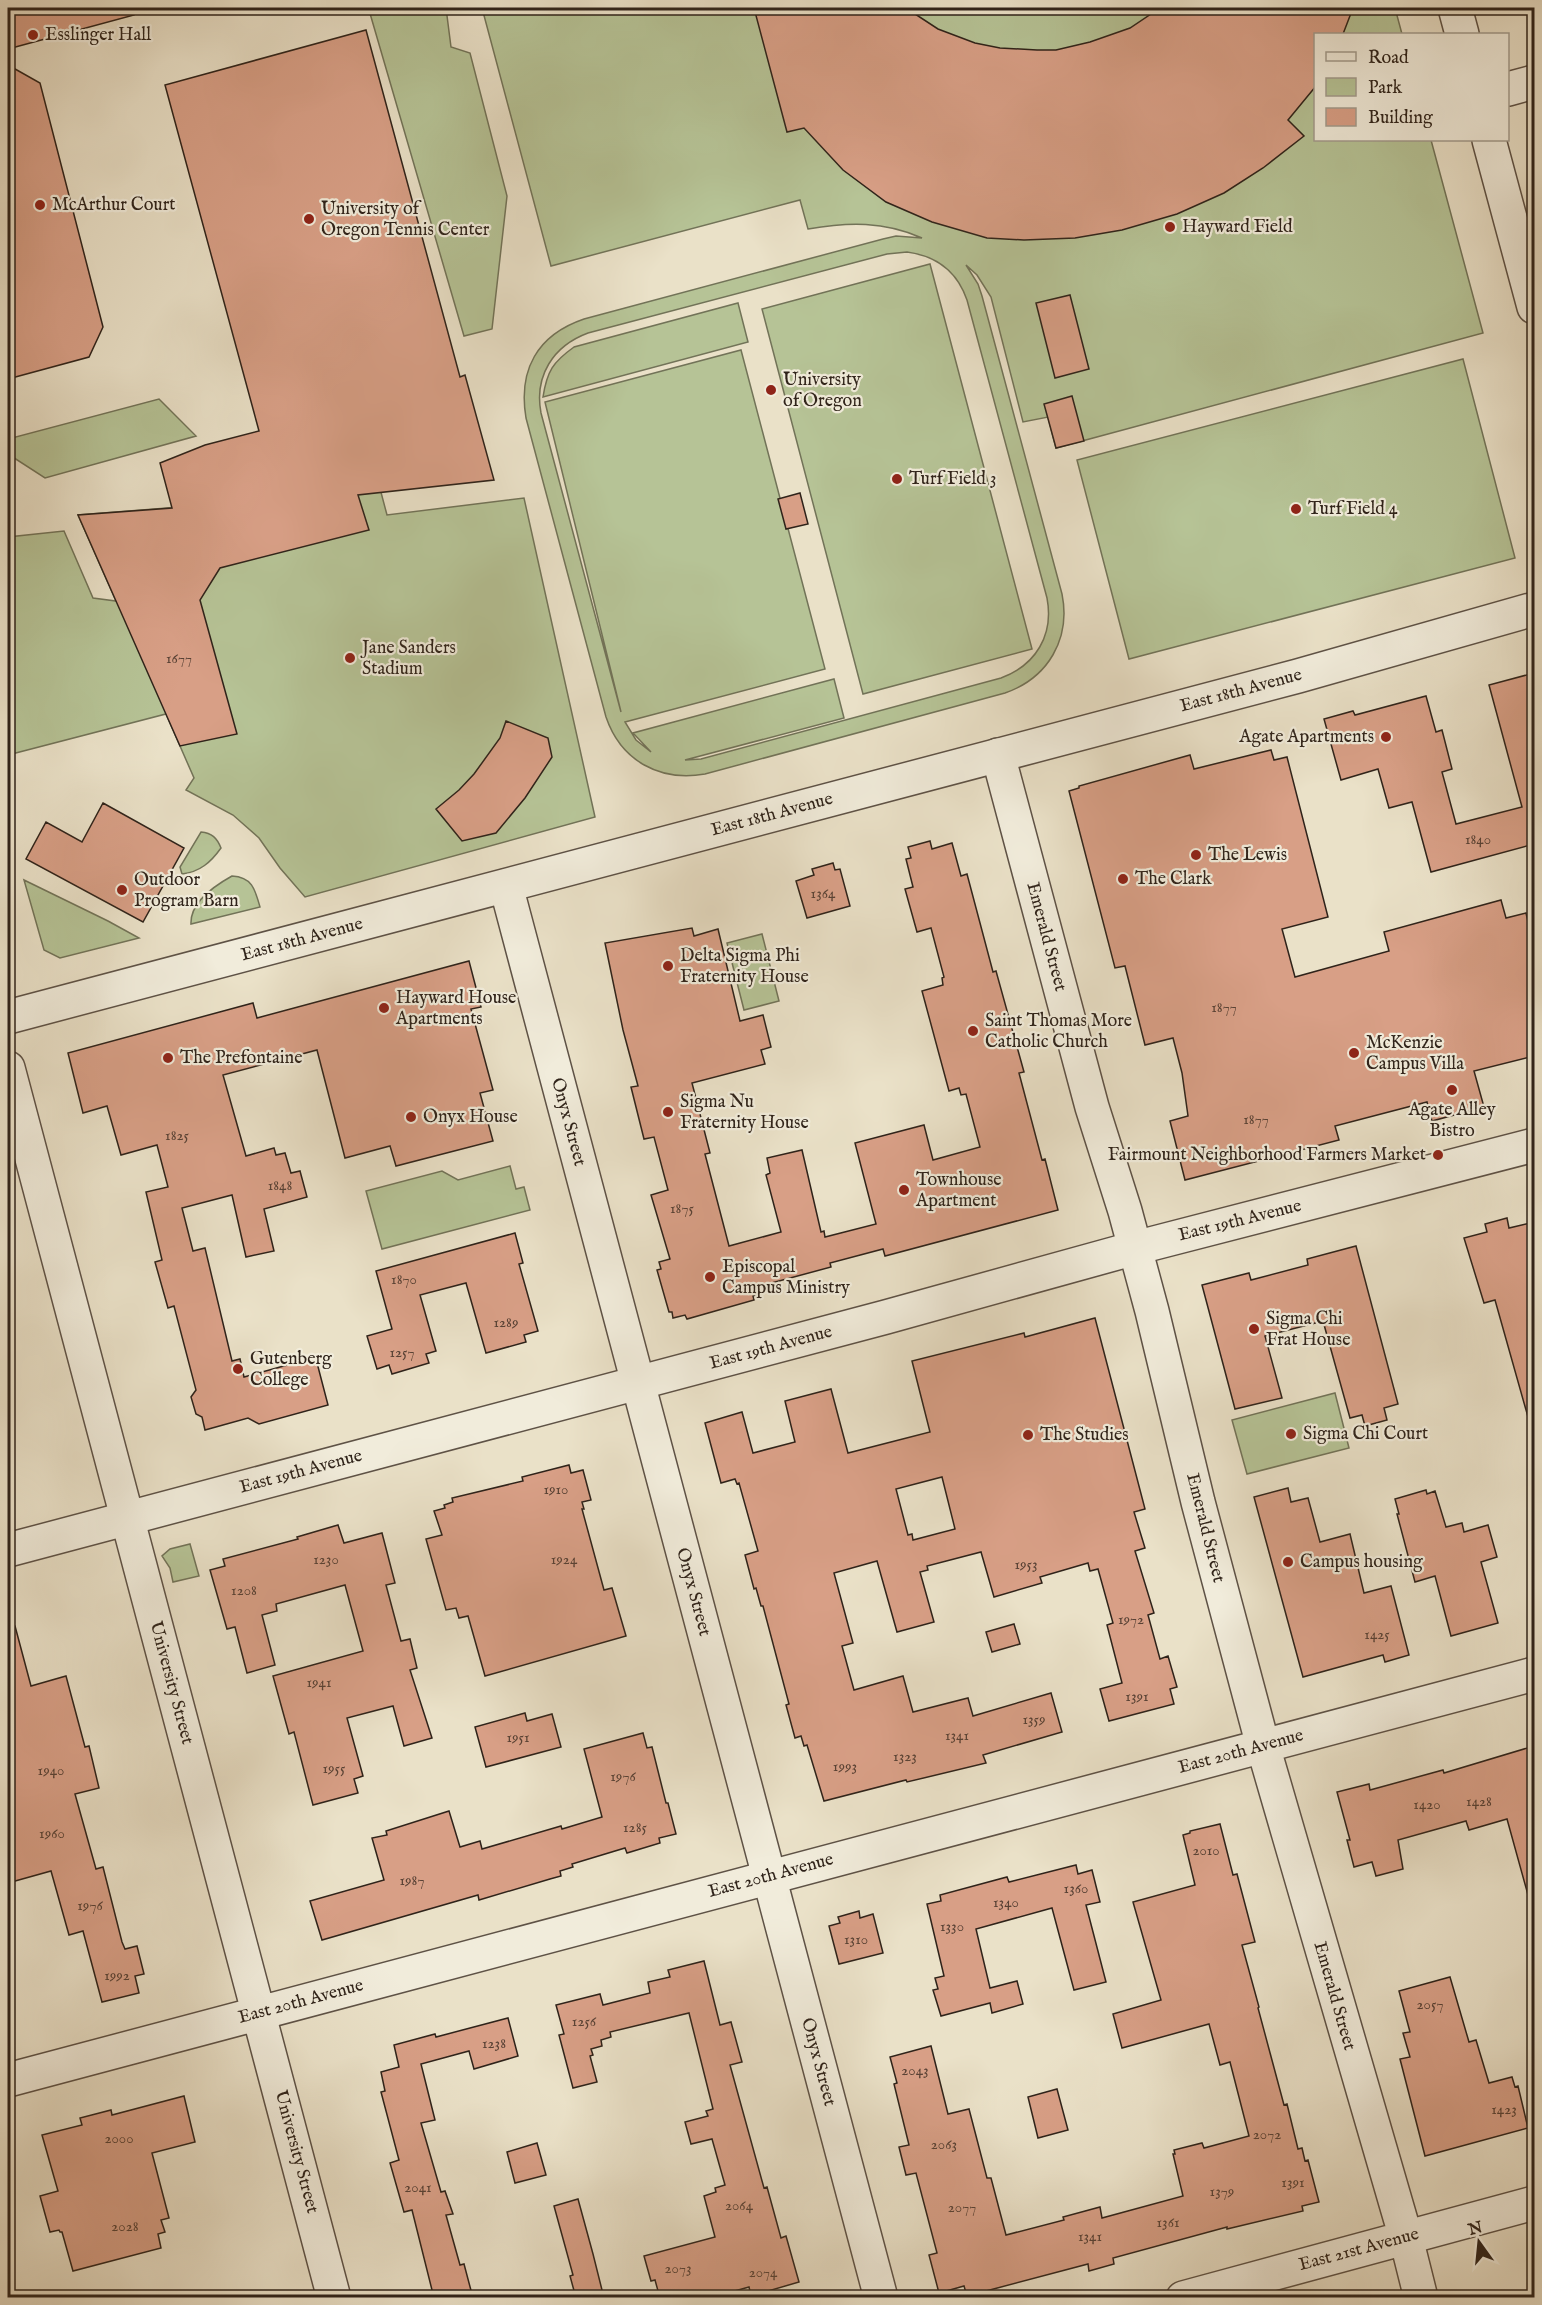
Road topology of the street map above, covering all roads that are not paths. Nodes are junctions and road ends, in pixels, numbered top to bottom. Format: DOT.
graph roads {
  1 [pos="1455,8"];
  2 [pos="1462,33"];
  3 [pos="1534,82"];
  4 [pos="1509,89"];
  5 [pos="1490,141"];
  6 [pos="1534,307"];
  7 [pos="1534,609"];
  8 [pos="999,755"];
  9 [pos="506,886"];
  10 [pos="8,1017"];
  11 [pos="8,1068"];
  12 [pos="1534,1145"];
  13 [pos="1135,1248"];
  14 [pos="637,1383"];
  15 [pos="127,1519"];
  16 [pos="8,1550"];
  17 [pos="1534,1674"];
  18 [pos="1263,1746"];
  19 [pos="769,1877"];
  20 [pos="259,2013"];
  21 [pos="8,2080"];
  22 [pos="1534,2204"];
  23 [pos="1406,2238"];
  24 [pos="334,2298"];
  25 [pos="881,2298"];
  26 [pos="1183,2298"];
  27 [pos="1421,2298"];
  1 -- 2 [label="street"];
  3 -- 4 [label="street"];
  5 -- 6 [label="street"];
  7 -- 8 [label="street, East 18th Avenue"];
  8 -- 9 [label="street, East 18th Avenue"];
  8 -- 13 [label="street, Emerald Street"];
  9 -- 10 [label="street, East 18th Avenue"];
  9 -- 14 [label="street, Onyx Street"];
  11 -- 15 [label="street, University Street"];
  12 -- 13 [label="street, East 19th Avenue"];
  13 -- 14 [label="street, East 19th Avenue"];
  13 -- 18 [label="street, Emerald Street"];
  14 -- 15 [label="street, East 19th Avenue"];
  14 -- 19 [label="street, Onyx Street"];
  15 -- 16 [label="street, East 19th Avenue"];
  15 -- 20 [label="street, University Street"];
  17 -- 18 [label="street, East 20th Avenue"];
  18 -- 19 [label="street, East 20th Avenue"];
  18 -- 23 [label="street, Emerald Street"];
  19 -- 20 [label="street, East 20th Avenue"];
  19 -- 25 [label="street, Onyx Street"];
  20 -- 21 [label="street, East 20th Avenue"];
  20 -- 24 [label="street, University Street"];
  22 -- 23 [label="street, East 21st Avenue"];
  23 -- 26 [label="street, East 21st Avenue"];
  23 -- 27 [label="street, Emerald Street"];
}
